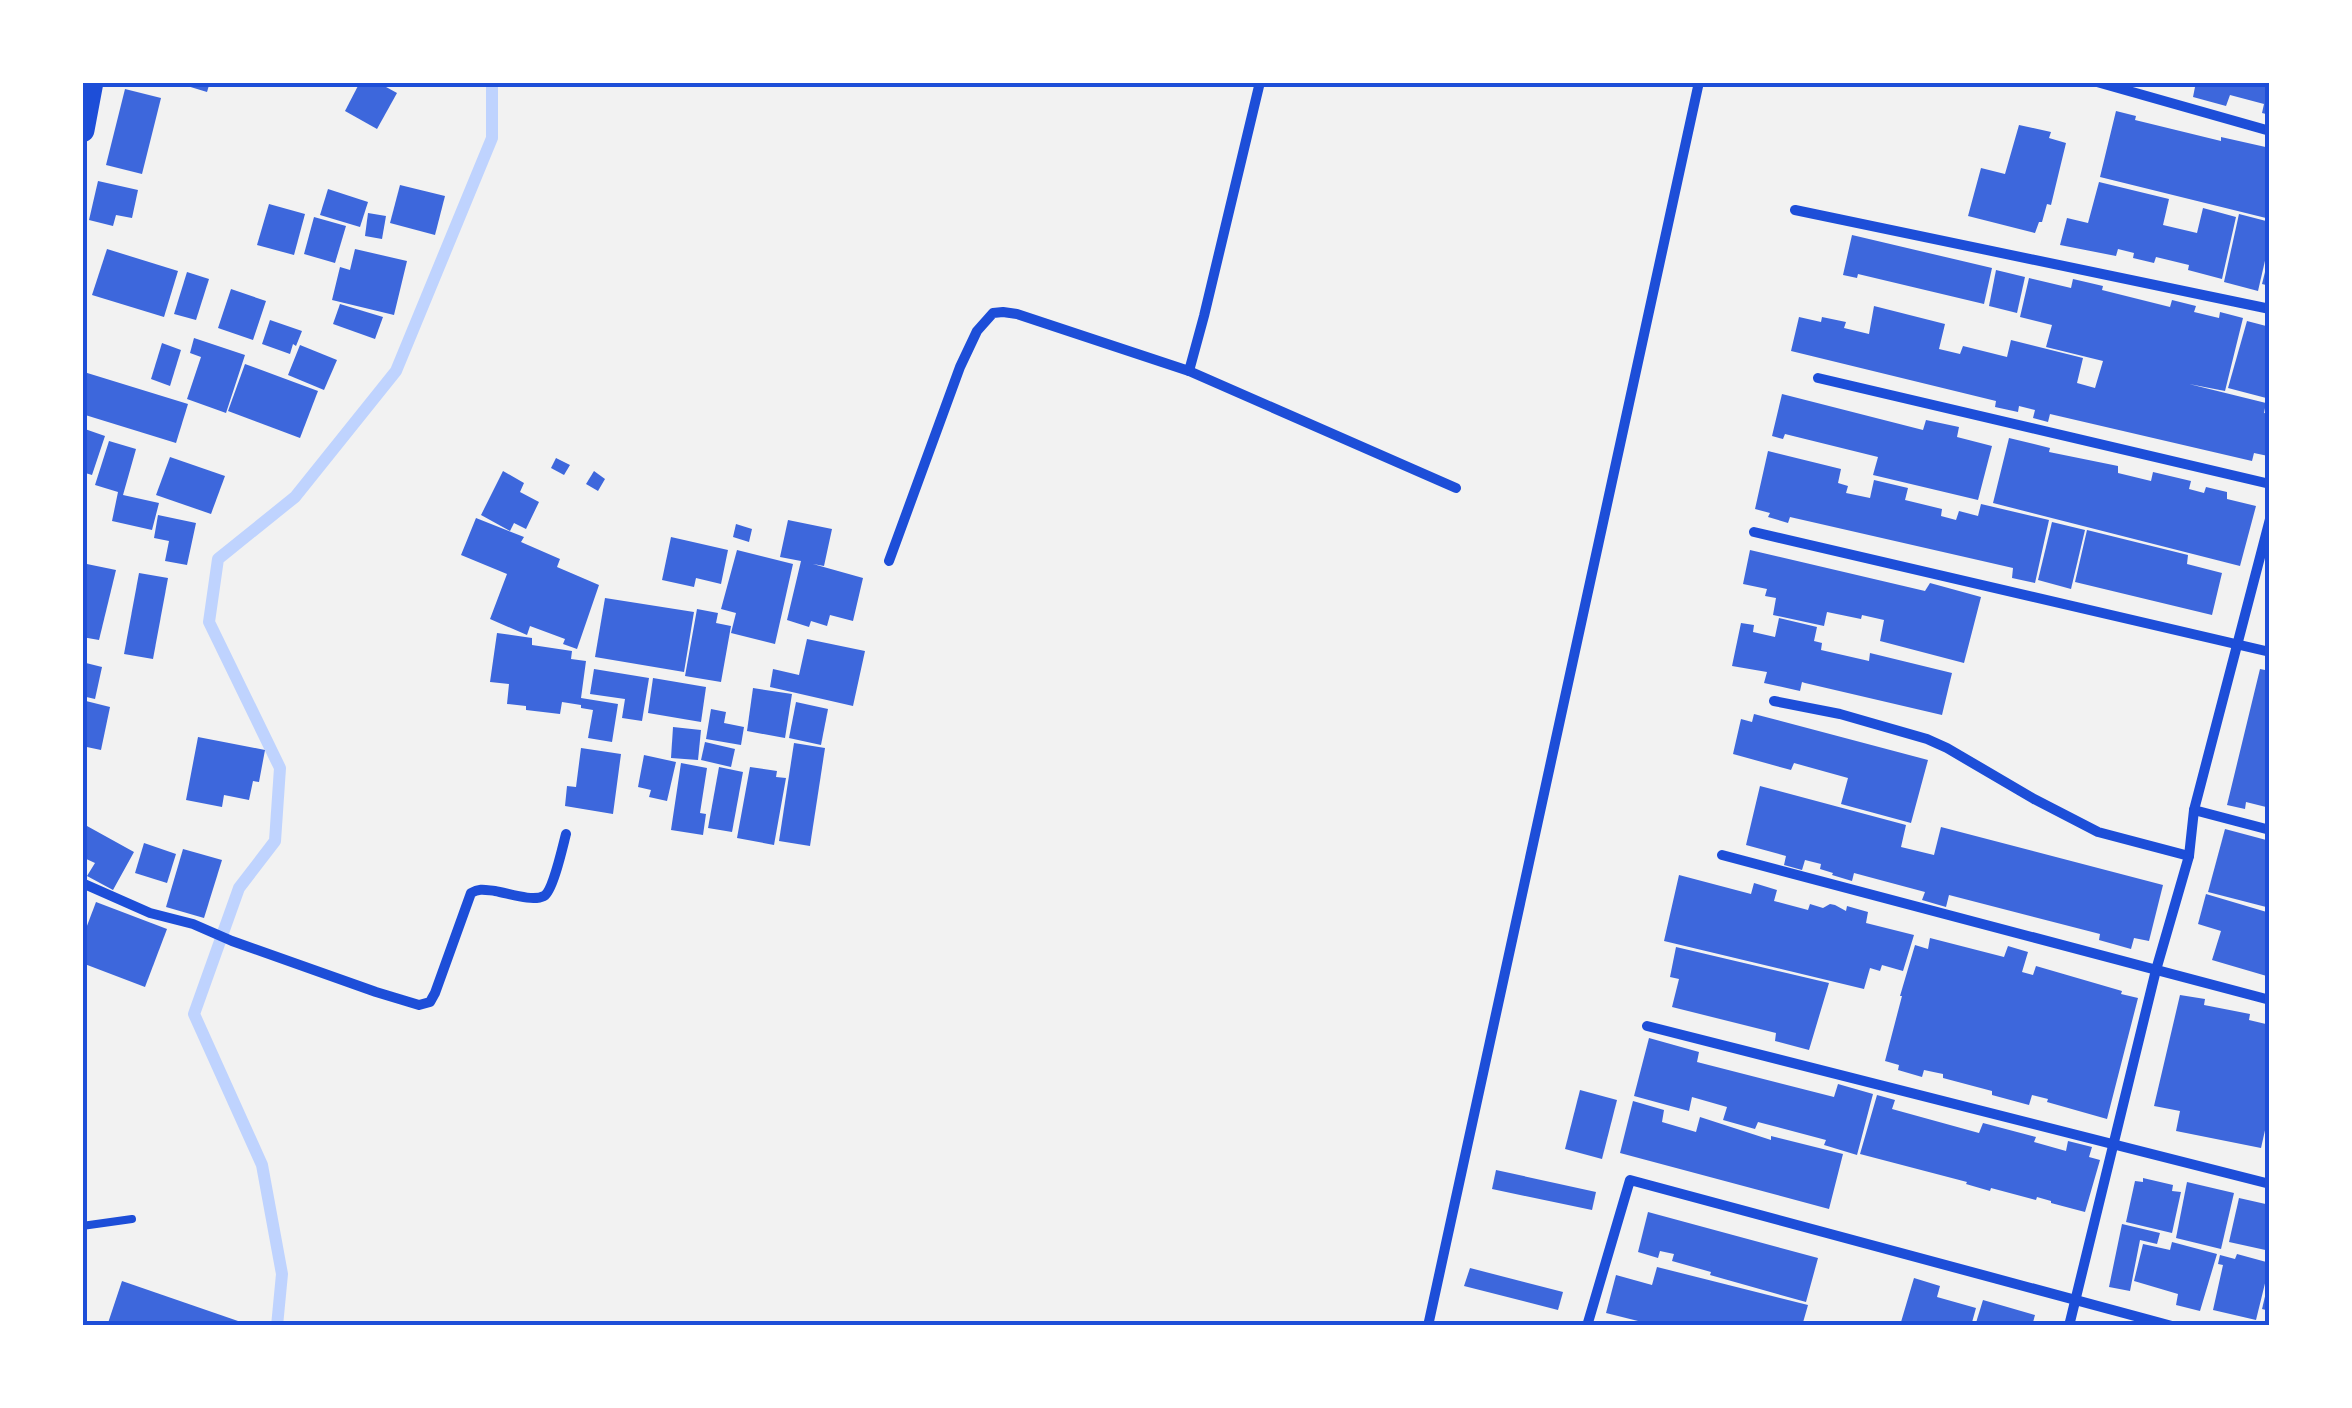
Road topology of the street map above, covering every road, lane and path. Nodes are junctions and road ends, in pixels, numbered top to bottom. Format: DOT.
graph roads {
  1 [pos="91,82"];
  2 [pos="1260,82"];
  3 [pos="1698,82"];
  4 [pos="2097,82"];
  5 [pos="82,130"];
  6 [pos="2270,131"];
  7 [pos="1795,210"];
  8 [pos="2270,309"];
  9 [pos="1189,371"];
  10 [pos="1818,378"];
  11 [pos="2270,484"];
  12 [pos="1456,488"];
  13 [pos="2270,519"];
  14 [pos="1754,532"];
  15 [pos="889,561"];
  16 [pos="2236,643"];
  17 [pos="2270,652"];
  18 [pos="1774,701"];
  19 [pos="2194,810"];
  20 [pos="2270,830"];
  21 [pos="566,834"];
  22 [pos="1722,856"];
  23 [pos="2189,856"];
  24 [pos="82,882"];
  25 [pos="2156,970"];
  26 [pos="2270,1000"];
  27 [pos="1647,1026"];
  28 [pos="2114,1144"];
  29 [pos="2270,1184"];
  30 [pos="132,1219"];
  31 [pos="82,1226"];
  32 [pos="2074,1300"];
  33 [pos="1428,1326"];
  34 [pos="1587,1326"];
  35 [pos="2068,1326"];
  36 [pos="2172,1326"];
  1 -- 5 [label="main road"];
  2 -- 9 [label="street"];
  3 -- 33 [label="street"];
  4 -- 6 [label="street"];
  7 -- 8 [label="street"];
  9 -- 12 [label="street"];
  9 -- 15 [label="street"];
  10 -- 11 [label="street"];
  13 -- 16 [label="street"];
  14 -- 16 [label="street"];
  16 -- 17 [label="street"];
  16 -- 19 [label="street"];
  18 -- 23 [label="street"];
  19 -- 20 [label="street"];
  19 -- 23 [label="street"];
  21 -- 24 [label="street"];
  22 -- 25 [label="street"];
  23 -- 25 [label="street"];
  25 -- 26 [label="street"];
  25 -- 28 [label="street"];
  27 -- 28 [label="street"];
  28 -- 29 [label="street"];
  28 -- 32 [label="street"];
  30 -- 31 [label="lane"];
  32 -- 34 [label="street"];
  32 -- 35 [label="street"];
  32 -- 36 [label="street"];
}
